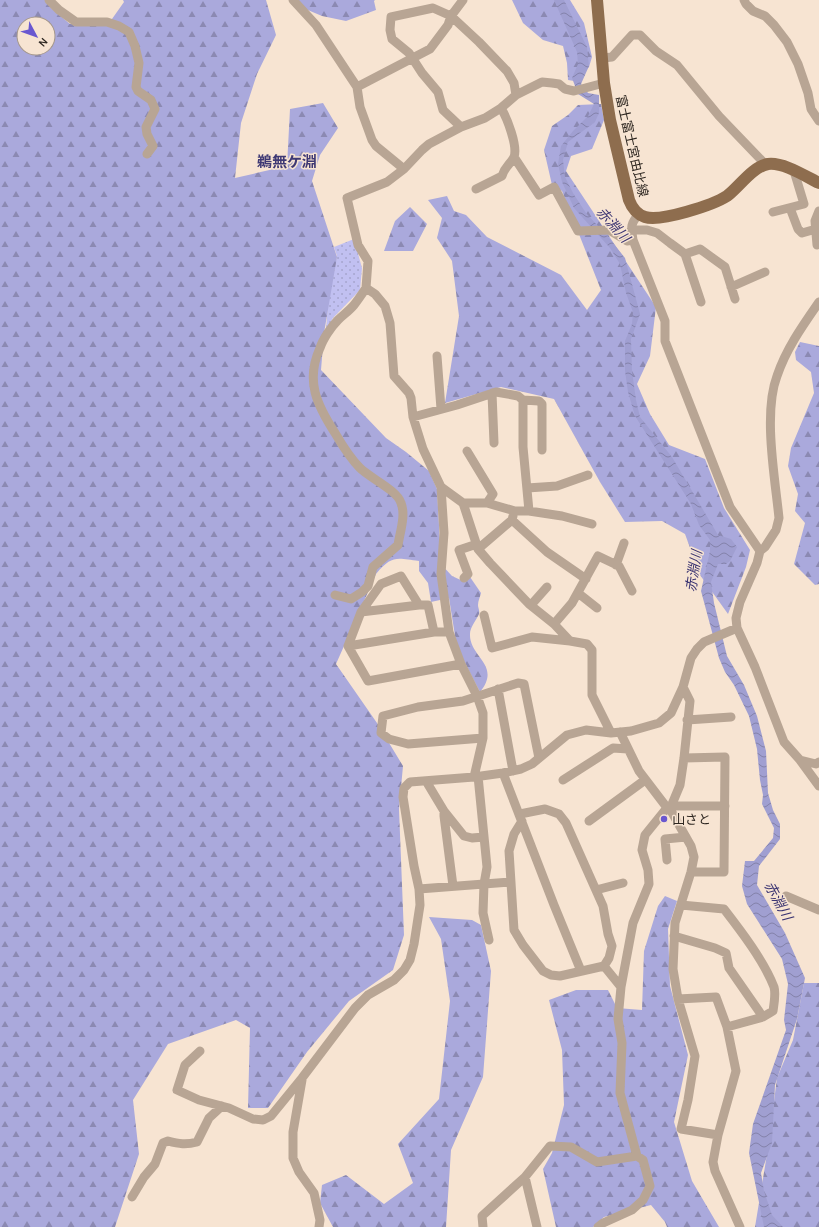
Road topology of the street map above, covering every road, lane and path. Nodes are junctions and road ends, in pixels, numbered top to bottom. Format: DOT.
graph roads {
  1 [pos="49,0"];
  2 [pos="293,0"];
  3 [pos="463,0"];
  4 [pos="598,0"];
  5 [pos="744,0"];
  6 [pos="451,16"];
  7 [pos="412,58"];
  8 [pos="603,58"];
  9 [pos="604,83"];
  10 [pos="357,88"];
  11 [pos="516,95"];
  12 [pos="501,108"];
  13 [pos="819,121"];
  14 [pos="461,127"];
  15 [pos="147,154"];
  16 [pos="514,157"];
  17 [pos="766,164"];
  18 [pos="404,168"];
  19 [pos="794,171"];
  20 [pos="819,183"];
  21 [pos="476,189"];
  22 [pos="790,208"];
  23 [pos="819,211"];
  24 [pos="772,212"];
  25 [pos="639,214"];
  26 [pos="816,229"];
  27 [pos="631,230"];
  28 [pos="633,240"];
  29 [pos="817,245"];
  30 [pos="685,254"];
  31 [pos="765,272"];
  32 [pos="731,287"];
  33 [pos="366,288"];
  34 [pos="735,299"];
  35 [pos="701,302"];
  36 [pos="819,302"];
  37 [pos="437,356"];
  38 [pos="492,393"];
  39 [pos="523,400"];
  40 [pos="441,409"];
  41 [pos="413,417"];
  42 [pos="494,443"];
  43 [pos="542,450"];
  44 [pos="467,451"];
  45 [pos="588,475"];
  46 [pos="441,487"];
  47 [pos="527,488"];
  48 [pos="464,503"];
  49 [pos="487,503"];
  50 [pos="515,511"];
  51 [pos="529,511"];
  52 [pos="512,520"];
  53 [pos="592,524"];
  54 [pos="624,543"];
  55 [pos="478,546"];
  56 [pos="760,551"];
  57 [pos="616,565"];
  58 [pos="464,578"];
  59 [pos="586,578"];
  60 [pos="547,587"];
  61 [pos="632,591"];
  62 [pos="578,592"];
  63 [pos="335,596"];
  64 [pos="419,605"];
  65 [pos="531,605"];
  66 [pos="597,608"];
  67 [pos="361,612"];
  68 [pos="484,615"];
  69 [pos="554,624"];
  70 [pos="737,628"];
  71 [pos="434,632"];
  72 [pos="449,632"];
  73 [pos="570,641"];
  74 [pos="348,646"];
  75 [pos="461,664"];
  76 [pos="683,686"];
  77 [pos="498,689"];
  78 [pos="477,696"];
  79 [pos="731,717"];
  80 [pos="687,720"];
  81 [pos="615,733"];
  82 [pos="483,738"];
  83 [pos="628,749"];
  84 [pos="539,758"];
  85 [pos="684,758"];
  86 [pos="800,760"];
  87 [pos="819,762"];
  88 [pos="513,771"];
  89 [pos="503,773"];
  90 [pos="476,776"];
  91 [pos="563,780"];
  92 [pos="645,780"];
  93 [pos="426,781"];
  94 [pos="819,786"];
  95 [pos="725,806"];
  96 [pos="670,808"];
  97 [pos="444,811"];
  98 [pos="521,818"];
  99 [pos="589,821"];
  100 [pos="484,837"];
  101 [pos="686,837"];
  102 [pos="667,860"];
  103 [pos="691,872"];
  104 [pos="511,882"];
  105 [pos="623,883"];
  106 [pos="484,884"];
  107 [pos="453,886"];
  108 [pos="419,889"];
  109 [pos="596,890"];
  110 [pos="786,896"];
  111 [pos="681,905"];
  112 [pos="819,910"];
  113 [pos="674,936"];
  114 [pos="489,940"];
  115 [pos="604,966"];
  116 [pos="581,971"];
  117 [pos="621,987"];
  118 [pos="678,999"];
  119 [pos="763,1016"];
  120 [pos="727,1027"];
  121 [pos="200,1051"];
  122 [pos="302,1078"];
  123 [pos="222,1106"];
  124 [pos="718,1135"];
  125 [pos="637,1156"];
  126 [pos="525,1177"];
  127 [pos="132,1196"];
  128 [pos="319,1227"];
  129 [pos="483,1227"];
  130 [pos="537,1227"];
  131 [pos="598,1227"];
  132 [pos="740,1227"];
  1 -- 15 [label="street"];
  2 -- 10 [label="street"];
  3 -- 6 [label="street"];
  4 -- 8 [label="main road, 富士富士宮由比線"];
  5 -- 13 [label="street"];
  6 -- 7 [label="street"];
  6 -- 7 [label="street"];
  6 -- 11 [label="street"];
  7 -- 10 [label="street"];
  7 -- 14 [label="street"];
  8 -- 9 [label="main road, 富士富士宮由比線"];
  8 -- 17 [label="street"];
  9 -- 11 [label="street"];
  9 -- 25 [label="main road, 富士富士宮由比線"];
  10 -- 18 [label="street"];
  11 -- 12 [label="street"];
  12 -- 14 [label="street"];
  12 -- 16 [label="street"];
  14 -- 18 [label="street"];
  16 -- 21 [label="street"];
  16 -- 28 [label="street"];
  17 -- 19 [label="main road"];
  17 -- 25 [label="main road, 富士富士宮由比線"];
  18 -- 33 [label="street"];
  19 -- 20 [label="main road"];
  19 -- 22 [label="street"];
  22 -- 24 [label="street"];
  22 -- 26 [label="street"];
  23 -- 26 [label="street"];
  25 -- 27 [label="street"];
  26 -- 29 [label="street"];
  27 -- 28 [label="street"];
  27 -- 30 [label="street"];
  28 -- 56 [label="street"];
  30 -- 32 [label="street"];
  30 -- 35 [label="street"];
  31 -- 32 [label="street"];
  32 -- 34 [label="street"];
  33 -- 41 [label="street"];
  33 -- 63 [label="street"];
  36 -- 56 [label="street"];
  37 -- 40 [label="street"];
  38 -- 39 [label="street"];
  38 -- 40 [label="street"];
  38 -- 42 [label="street"];
  39 -- 43 [label="street"];
  39 -- 47 [label="street"];
  40 -- 41 [label="street"];
  41 -- 46 [label="street"];
  44 -- 49 [label="street"];
  45 -- 47 [label="street"];
  46 -- 48 [label="street"];
  46 -- 72 [label="street"];
  47 -- 51 [label="street"];
  48 -- 49 [label="street"];
  48 -- 55 [label="street"];
  49 -- 50 [label="street"];
  50 -- 51 [label="street"];
  50 -- 52 [label="street"];
  51 -- 53 [label="street"];
  52 -- 55 [label="street"];
  52 -- 59 [label="street"];
  54 -- 57 [label="street"];
  55 -- 58 [label="street"];
  55 -- 65 [label="street"];
  56 -- 70 [label="street"];
  57 -- 59 [label="street"];
  57 -- 61 [label="street"];
  59 -- 62 [label="street"];
  60 -- 65 [label="street"];
  62 -- 66 [label="street"];
  62 -- 69 [label="street"];
  64 -- 67 [label="street"];
  64 -- 67 [label="street"];
  64 -- 71 [label="street"];
  65 -- 69 [label="street"];
  67 -- 74 [label="street"];
  68 -- 73 [label="street"];
  69 -- 73 [label="street"];
  70 -- 76 [label="street"];
  70 -- 86 [label="street"];
  71 -- 72 [label="street"];
  71 -- 74 [label="street"];
  72 -- 75 [label="street"];
  73 -- 81 [label="street"];
  74 -- 75 [label="street"];
  75 -- 78 [label="street"];
  76 -- 80 [label="street"];
  76 -- 81 [label="street"];
  77 -- 78 [label="street"];
  77 -- 84 [label="street"];
  77 -- 88 [label="street"];
  78 -- 82 [label="street"];
  78 -- 82 [label="street"];
  79 -- 80 [label="street"];
  80 -- 85 [label="street"];
  81 -- 83 [label="street"];
  81 -- 84 [label="street"];
  82 -- 90 [label="street"];
  83 -- 91 [label="street"];
  83 -- 92 [label="street"];
  84 -- 88 [label="street"];
  85 -- 95 [label="street"];
  85 -- 96 [label="street"];
  86 -- 87 [label="street"];
  86 -- 94 [label="street"];
  88 -- 89 [label="street"];
  89 -- 90 [label="street"];
  89 -- 98 [label="street"];
  90 -- 93 [label="street"];
  90 -- 100 [label="street"];
  92 -- 96 [label="street"];
  92 -- 99 [label="street"];
  93 -- 97 [label="street"];
  93 -- 108 [label="street"];
  95 -- 96 [label="street"];
  95 -- 103 [label="street"];
  96 -- 101 [label="street"];
  96 -- 117 [label="street"];
  97 -- 100 [label="street"];
  97 -- 107 [label="street"];
  98 -- 104 [label="street"];
  98 -- 109 [label="street"];
  98 -- 116 [label="street"];
  100 -- 106 [label="street"];
  101 -- 102 [label="street"];
  101 -- 103 [label="street"];
  103 -- 111 [label="street"];
  104 -- 106 [label="street"];
  104 -- 116 [label="street"];
  105 -- 109 [label="street"];
  106 -- 107 [label="street"];
  106 -- 114 [label="street"];
  107 -- 108 [label="street"];
  108 -- 122 [label="street"];
  109 -- 115 [label="street"];
  110 -- 112 [label="street"];
  111 -- 113 [label="street"];
  111 -- 119 [label="street"];
  113 -- 118 [label="street"];
  113 -- 119 [label="street"];
  115 -- 116 [label="street"];
  115 -- 117 [label="street"];
  117 -- 125 [label="street"];
  118 -- 120 [label="street"];
  118 -- 124 [label="street"];
  119 -- 120 [label="street"];
  120 -- 124 [label="street"];
  121 -- 123 [label="street"];
  122 -- 123 [label="street"];
  122 -- 128 [label="street"];
  123 -- 127 [label="street"];
  124 -- 132 [label="street"];
  125 -- 126 [label="street"];
  125 -- 131 [label="street"];
  126 -- 129 [label="street"];
  126 -- 130 [label="street"];
}
